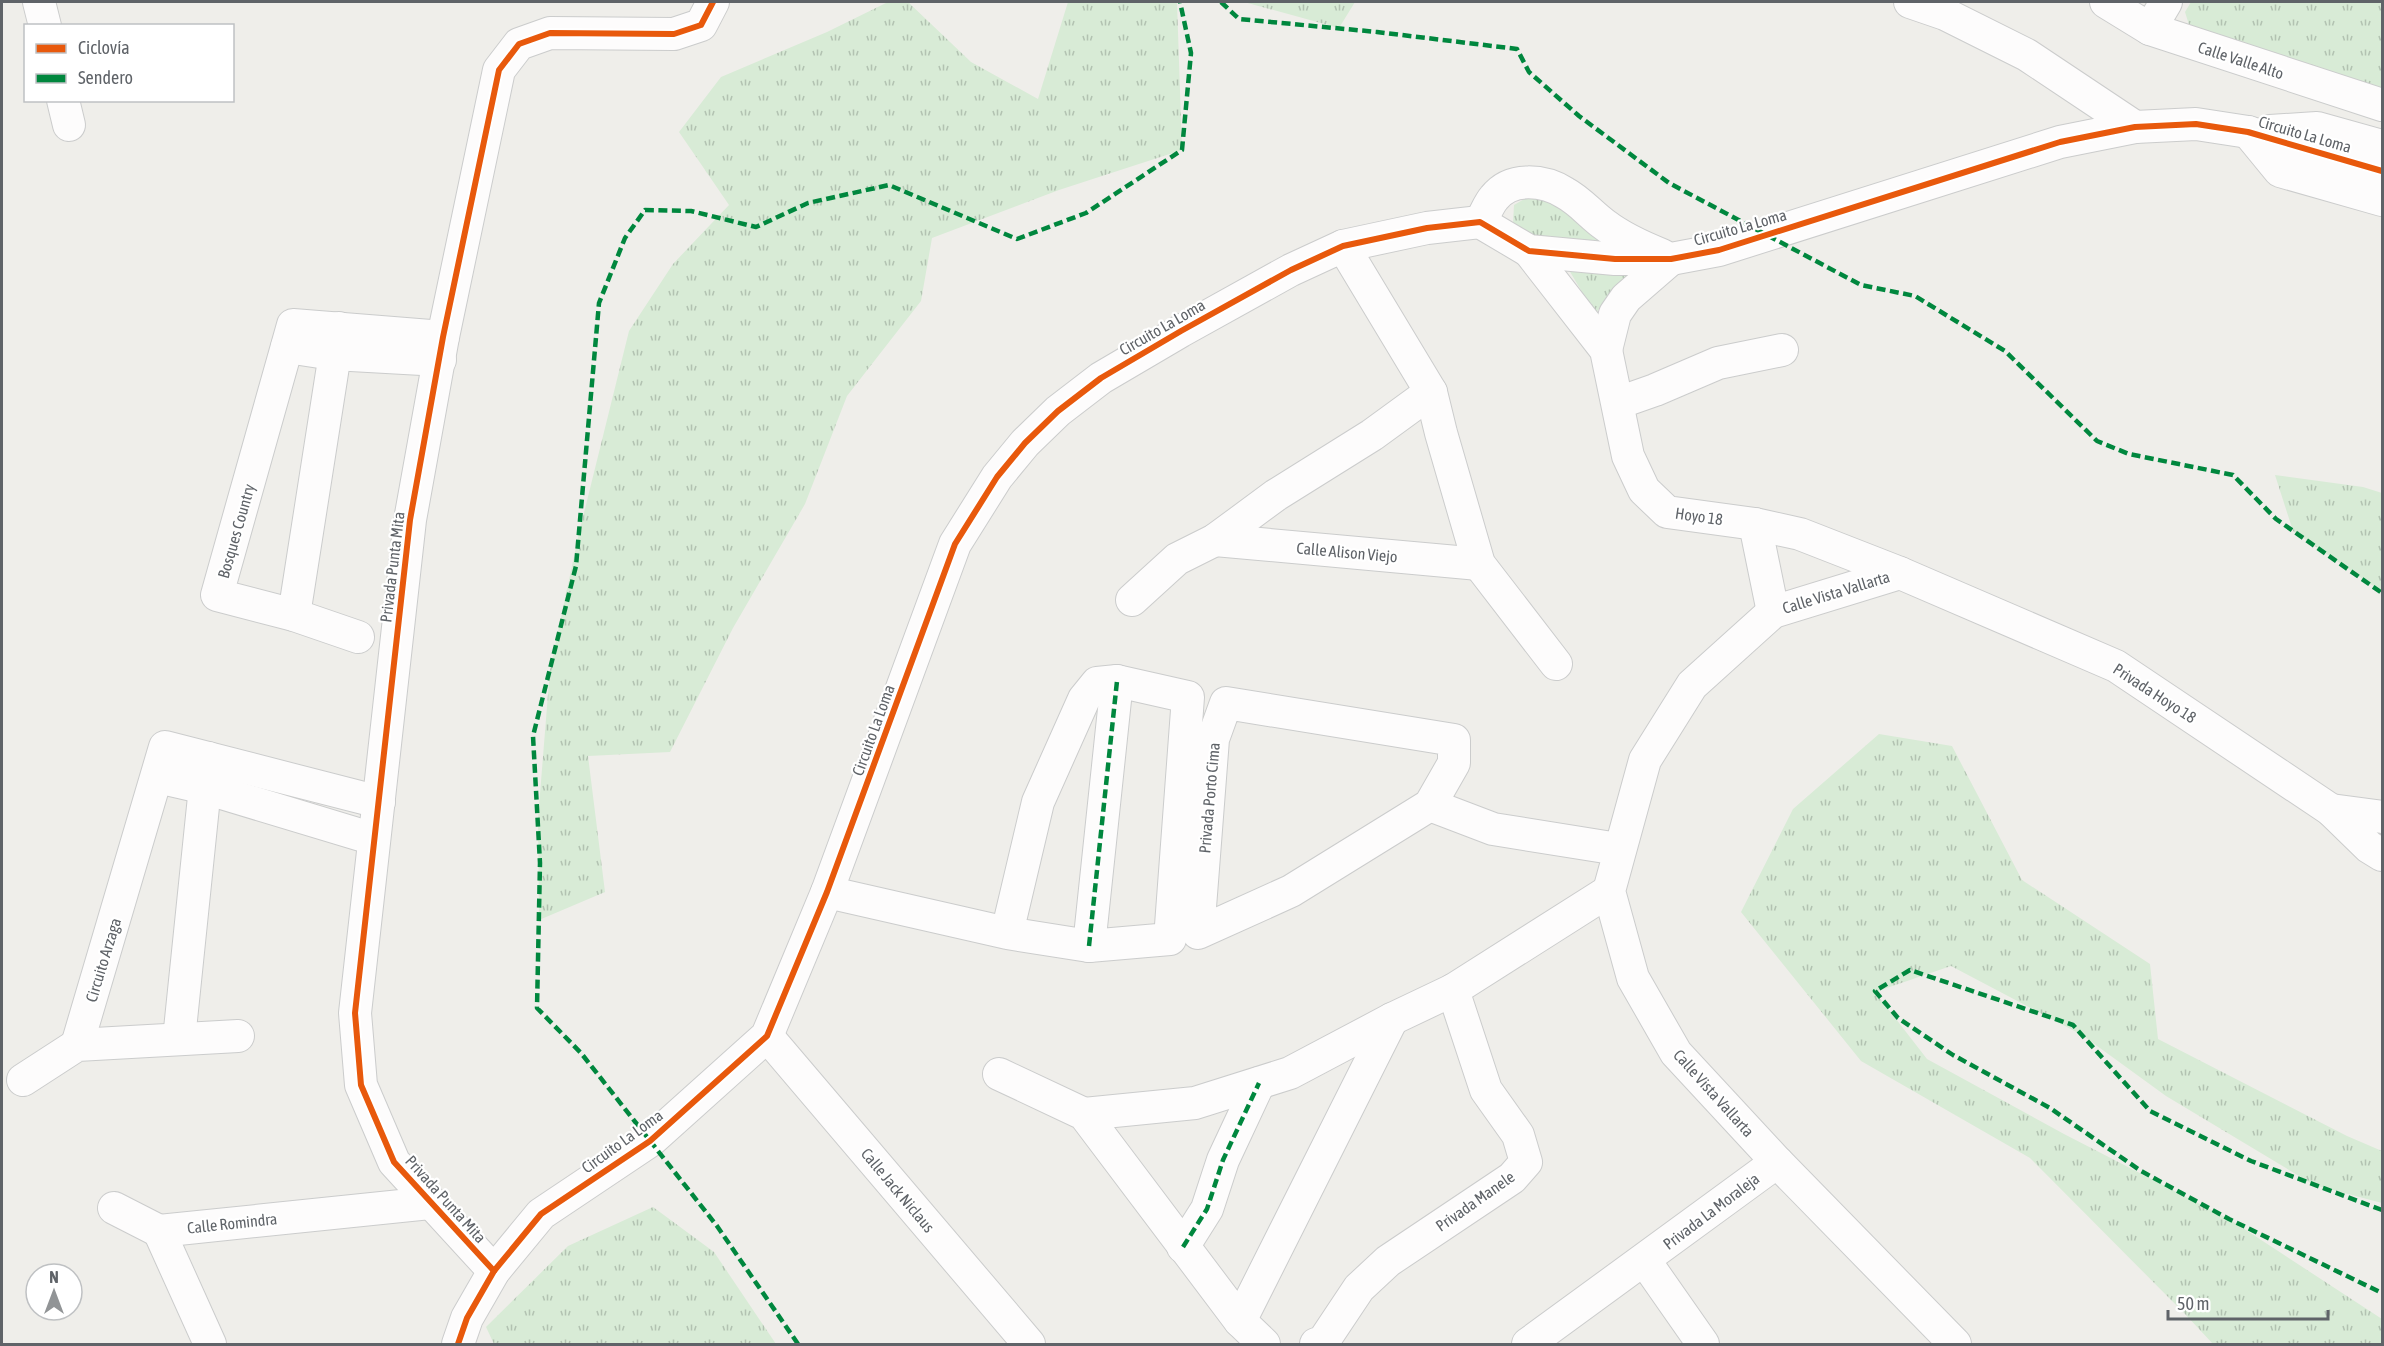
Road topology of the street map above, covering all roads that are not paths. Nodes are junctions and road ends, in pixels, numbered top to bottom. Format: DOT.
graph roads {
  1 [pos="39,2"];
  2 [pos="713,2"];
  3 [pos="1910,2"];
  4 [pos="2106,2"];
  5 [pos="2166,2"];
  6 [pos="44,24"];
  7 [pos="2150,29"];
  8 [pos="2382,105"];
  9 [pos="2135,127"];
  10 [pos="2248,132"];
  11 [pos="2382,146"];
  12 [pos="2382,171"];
  13 [pos="2382,200"];
  14 [pos="1480,222"];
  15 [pos="1343,246"];
  16 [pos="1529,251"];
  17 [pos="1671,259"];
  18 [pos="336,341"];
  19 [pos="442,348"];
  20 [pos="1606,350"];
  21 [pos="1782,350"];
  22 [pos="1431,392"];
  23 [pos="1618,403"];
  24 [pos="1755,524"];
  25 [pos="1215,540"];
  26 [pos="1479,564"];
  27 [pos="1900,573"];
  28 [pos="1132,600"];
  29 [pos="1773,612"];
  30 [pos="294,615"];
  31 [pos="358,636"];
  32 [pos="1556,664"];
  33 [pos="1117,681"];
  34 [pos="207,773"];
  35 [pos="379,802"];
  36 [pos="1430,805"];
  37 [pos="2331,810"];
  38 [pos="2382,817"];
  39 [pos="374,839"];
  40 [pos="1618,849"];
  41 [pos="2382,855"];
  42 [pos="1609,891"];
  43 [pos="827,892"];
  44 [pos="1007,933"];
  45 [pos="1089,946"];
  46 [pos="1453,990"];
  47 [pos="1392,1019"];
  48 [pos="238,1036"];
  49 [pos="768,1036"];
  50 [pos="179,1039"];
  51 [pos="77,1045"];
  52 [pos="999,1074"];
  53 [pos="22,1080"];
  54 [pos="1259,1083"];
  55 [pos="1084,1114"];
  56 [pos="1777,1162"];
  57 [pos="430,1203"];
  58 [pos="114,1208"];
  59 [pos="159,1231"];
  60 [pos="1183,1247"];
  61 [pos="1645,1261"];
  62 [pos="494,1271"];
  63 [pos="1240,1322"];
  64 [pos="210,1344"];
  65 [pos="459,1344"];
  66 [pos="1029,1344"];
  67 [pos="1264,1344"];
  68 [pos="1316,1344"];
  69 [pos="1528,1344"];
  70 [pos="1703,1344"];
  71 [pos="1955,1344"];
  1 -- 6 [label="street"];
  2 -- 19 [label="street, Privada Punta Mita"];
  3 -- 9 [label="street"];
  4 -- 7 [label="street, Calle Valle Alto"];
  5 -- 7 [label="street"];
  7 -- 8 [label="street, Calle Valle Alto"];
  9 -- 10 [label="street, Circuito La Loma"];
  9 -- 17 [label="street, Circuito La Loma"];
  10 -- 11 [label="street"];
  10 -- 12 [label="street, Circuito La Loma"];
  10 -- 13 [label="street"];
  14 -- 15 [label="street, Circuito La Loma"];
  14 -- 16 [label="street, Circuito La Loma"];
  14 -- 17 [label="street"];
  15 -- 22 [label="street"];
  15 -- 43 [label="street, Circuito La Loma"];
  16 -- 17 [label="street, Circuito La Loma"];
  16 -- 20 [label="street, Hoyo 18"];
  17 -- 20 [label="street, Hoyo 18"];
  18 -- 19 [label="street"];
  18 -- 30 [label="street"];
  18 -- 30 [label="street, Bosques Country"];
  19 -- 35 [label="street, Privada Punta Mita"];
  20 -- 23 [label="street, Hoyo 18"];
  21 -- 23 [label="street"];
  22 -- 25 [label="street"];
  22 -- 26 [label="street"];
  23 -- 24 [label="street, Hoyo 18"];
  24 -- 27 [label="street, Hoyo 18"];
  24 -- 29 [label="street, Calle Vista Vallarta"];
  25 -- 26 [label="street, Calle Alison Viejo"];
  25 -- 28 [label="street"];
  26 -- 32 [label="street"];
  27 -- 29 [label="street, Calle Vista Vallarta"];
  27 -- 37 [label="street, Privada Hoyo 18"];
  29 -- 40 [label="street, Calle Vista Vallarta"];
  30 -- 31 [label="street, Bosques Country"];
  33 -- 44 [label="street"];
  33 -- 45 [label="street"];
  33 -- 45 [label="street, Privada Porto Cima"];
  34 -- 35 [label="street, Circuito Arzaga"];
  34 -- 39 [label="street, Circuito Arzaga"];
  34 -- 50 [label="street"];
  34 -- 51 [label="street, Circuito Arzaga"];
  35 -- 39 [label="street, Privada Punta Mita"];
  36 -- 36 [label="street, Privada Porto Cima"];
  36 -- 40 [label="street"];
  37 -- 38 [label="street, Privada Hoyo 18"];
  37 -- 41 [label="street, Privada Hoyo 18"];
  39 -- 57 [label="street, Privada Punta Mita"];
  40 -- 42 [label="street, Calle Vista Vallarta"];
  42 -- 46 [label="street"];
  42 -- 56 [label="street, Calle Vista Vallarta"];
  43 -- 44 [label="street, Privada Porto Cima"];
  43 -- 49 [label="street, Circuito La Loma"];
  44 -- 45 [label="street, Privada Porto Cima"];
  46 -- 47 [label="street"];
  46 -- 68 [label="street, Privada Manele"];
  47 -- 54 [label="street"];
  47 -- 63 [label="street"];
  48 -- 50 [label="street"];
  49 -- 62 [label="street, Circuito La Loma"];
  49 -- 66 [label="street, Calle Jack Niclaus"];
  50 -- 51 [label="street"];
  51 -- 53 [label="street"];
  52 -- 55 [label="street"];
  54 -- 55 [label="street"];
  54 -- 60 [label="street"];
  55 -- 60 [label="street"];
  56 -- 61 [label="street, Privada La Moraleja"];
  56 -- 71 [label="street, Calle Vista Vallarta"];
  57 -- 59 [label="street, Calle Romindra"];
  57 -- 62 [label="street, Privada Punta Mita"];
  58 -- 59 [label="street"];
  59 -- 64 [label="street, Calle Romindra"];
  60 -- 63 [label="street"];
  61 -- 69 [label="street, Privada La Moraleja"];
  61 -- 70 [label="street"];
  62 -- 65 [label="street, Circuito La Loma"];
  63 -- 67 [label="street"];
}
